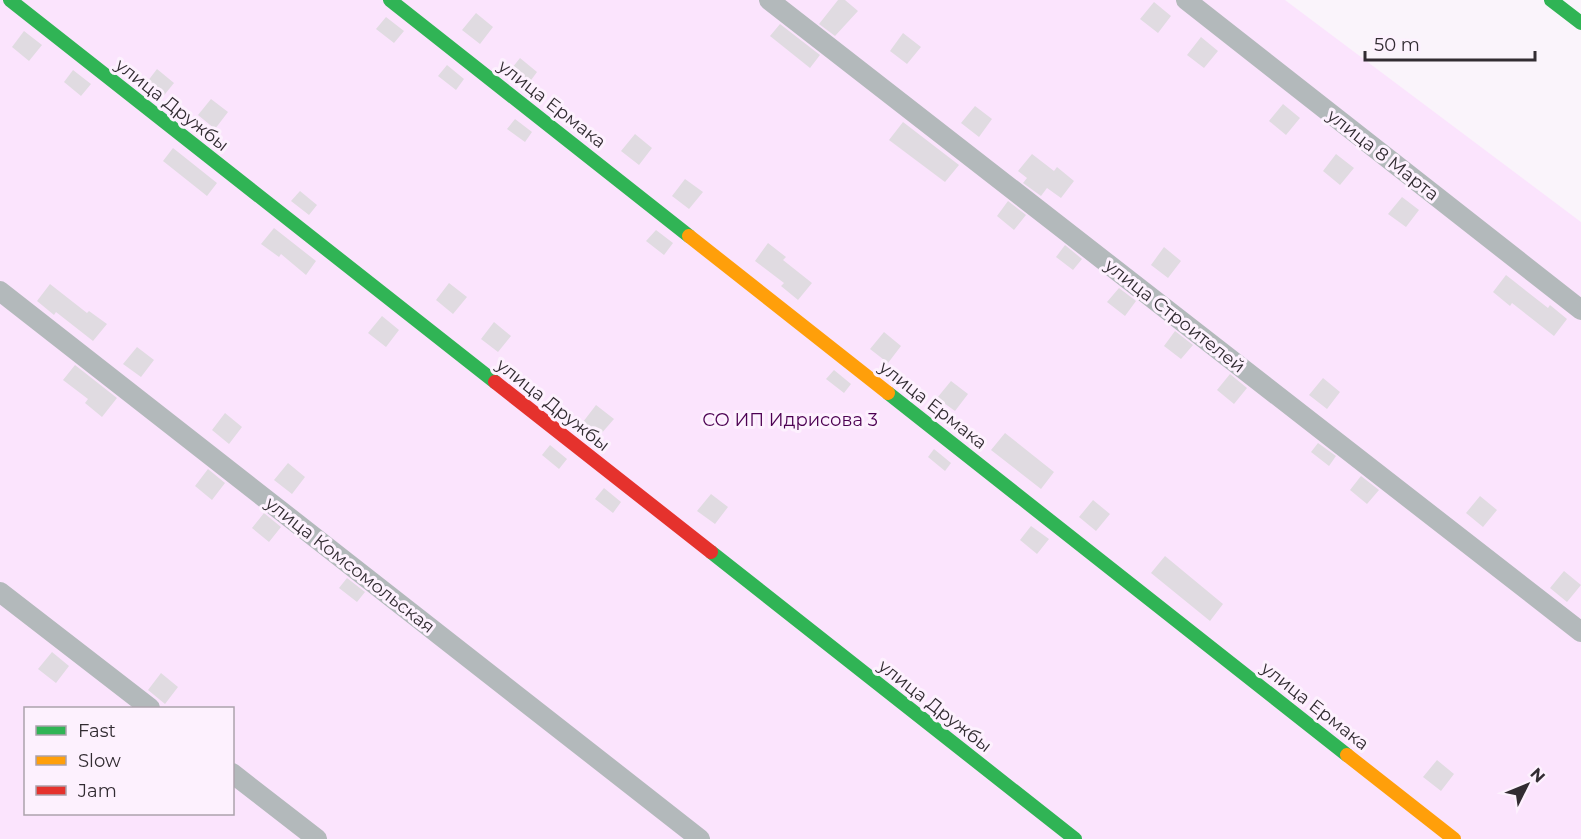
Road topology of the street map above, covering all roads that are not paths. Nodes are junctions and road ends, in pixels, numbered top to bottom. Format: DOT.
graph roads {
  1 [pos="10,0"];
  2 [pos="390,0"];
  3 [pos="769,0"];
  4 [pos="1186,0"];
  5 [pos="1551,0"];
  6 [pos="1581,23"];
  7 [pos="0,291"];
  8 [pos="1581,310"];
  9 [pos="0,592"];
  10 [pos="1581,632"];
  11 [pos="149,707"];
  12 [pos="234,775"];
  13 [pos="317,839"];
  14 [pos="700,839"];
  15 [pos="1075,839"];
  16 [pos="1454,839"];
  1 -- 15 [label="street, улица Дружбы"];
  2 -- 16 [label="street, улица Ермака"];
  3 -- 10 [label="street, улица Строителей"];
  4 -- 8 [label="street, улица 8 Марта"];
  5 -- 6 [label="street"];
  7 -- 14 [label="street, улица Комсомольская"];
  9 -- 11 [label="street"];
  12 -- 13 [label="street"];
}
